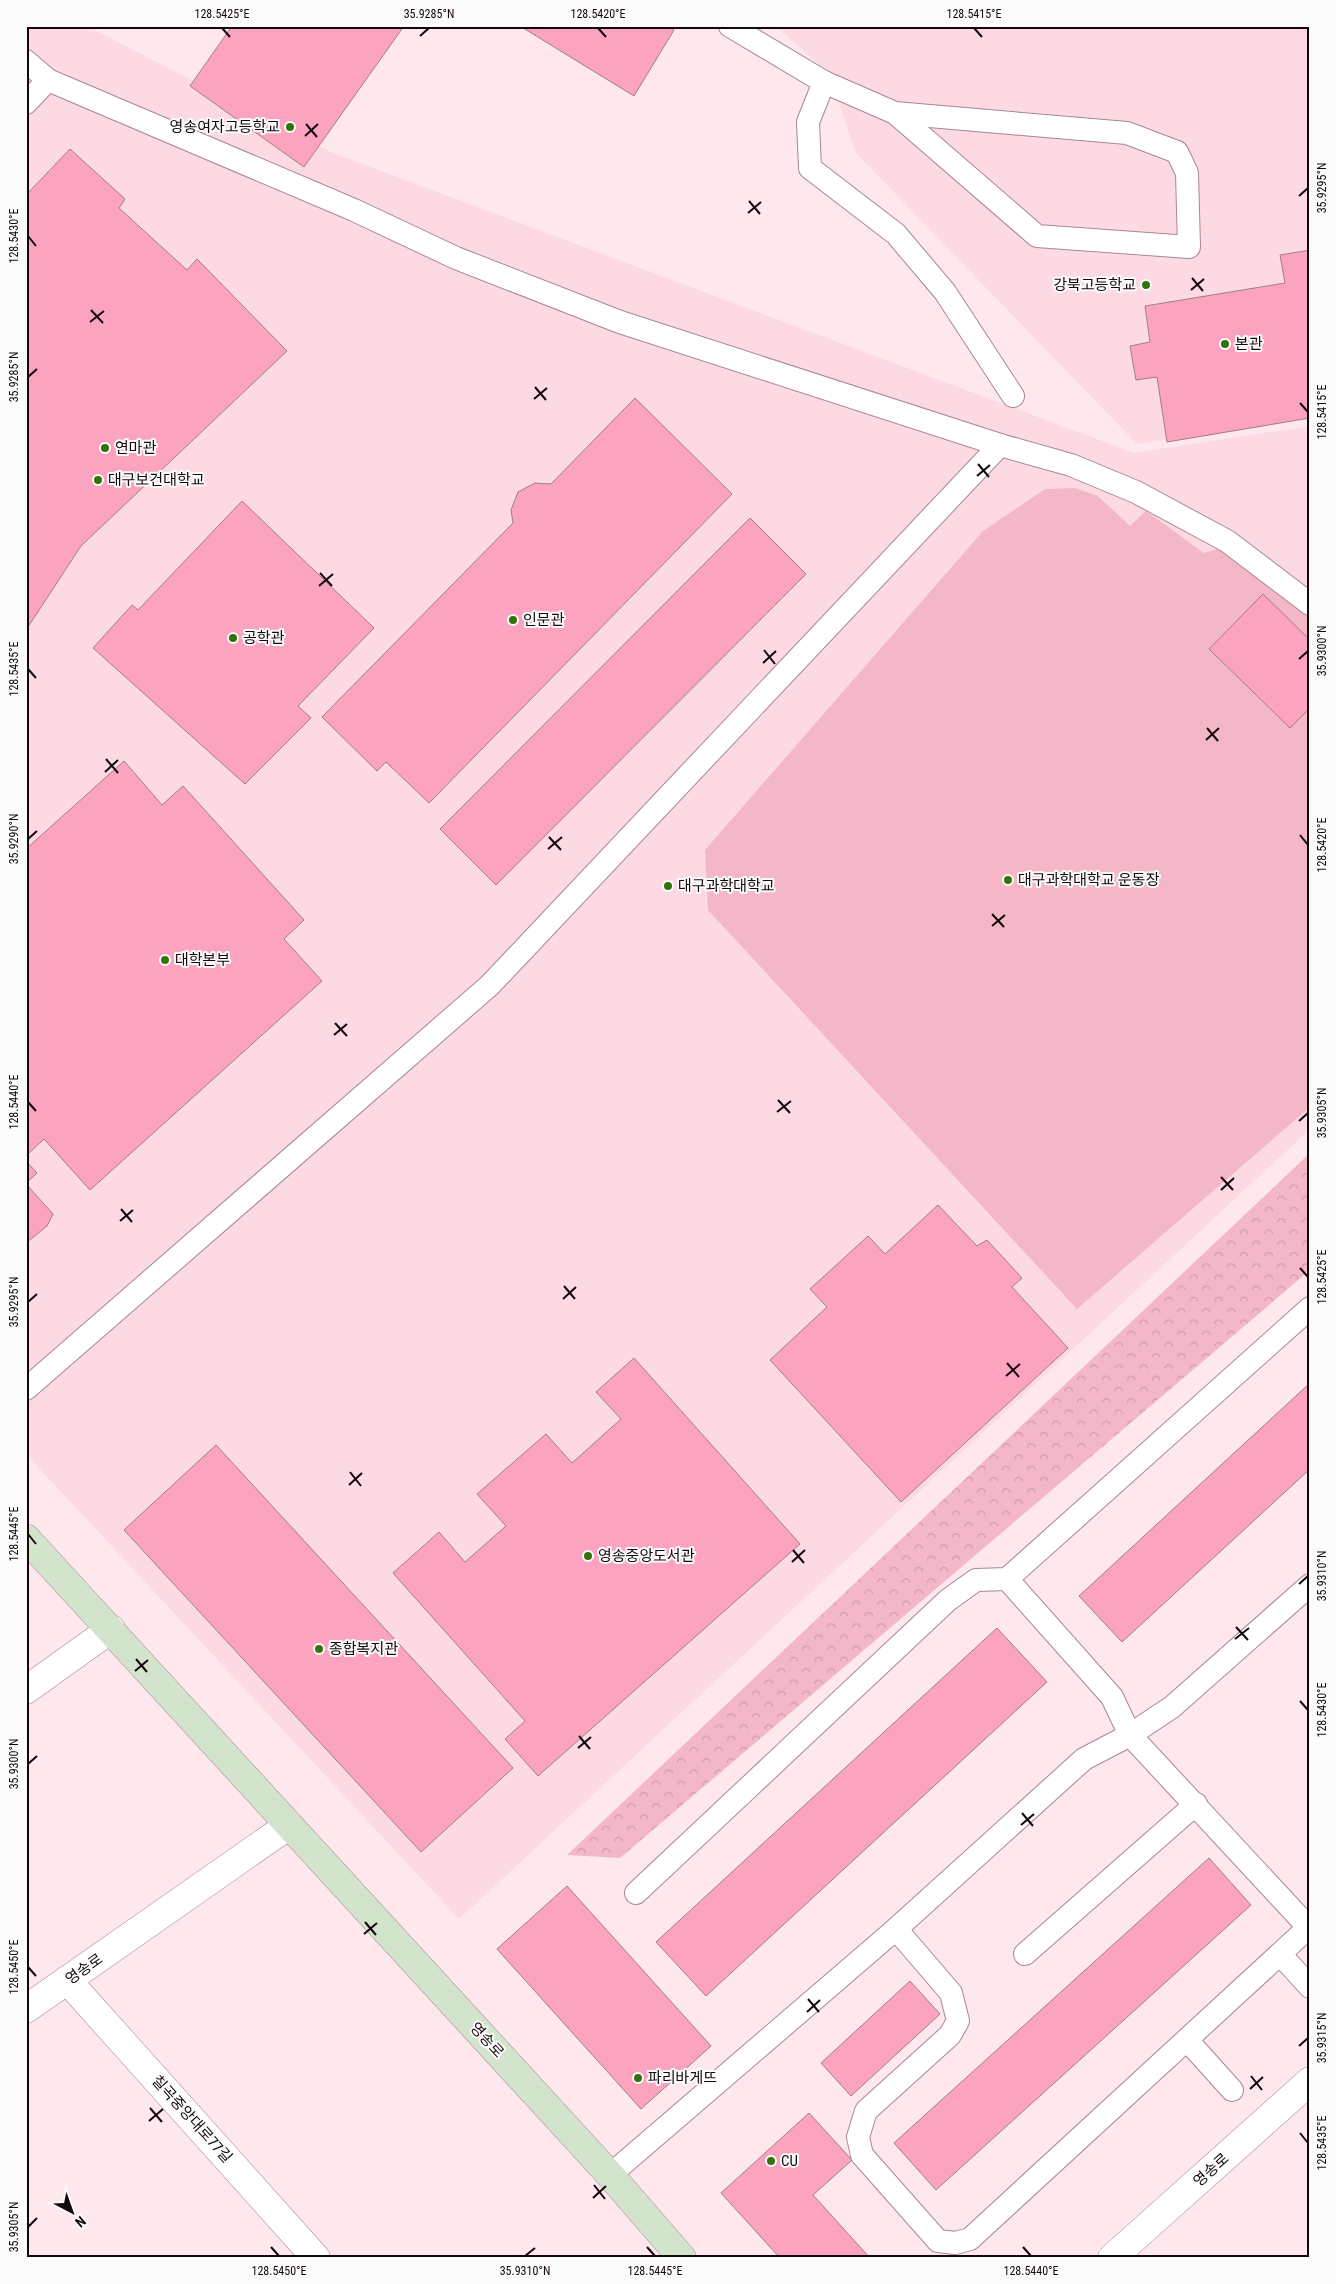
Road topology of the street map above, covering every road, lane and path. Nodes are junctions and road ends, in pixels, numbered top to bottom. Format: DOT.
graph roads {
  1 [pos="730,26"];
  2 [pos="26,61"];
  3 [pos="48,80"];
  4 [pos="824,82"];
  5 [pos="26,103"];
  6 [pos="896,112"];
  7 [pos="1013,396"];
  8 [pos="1000,445"];
  9 [pos="1310,604"];
  10 [pos="1310,1308"];
  11 [pos="26,1389"];
  12 [pos="26,1538"];
  13 [pos="1007,1579"];
  14 [pos="1310,1585"];
  15 [pos="111,1629"];
  16 [pos="26,1690"];
  17 [pos="1130,1735"];
  18 [pos="1196,1804"];
  19 [pos="289,1825"];
  20 [pos="636,1893"];
  21 [pos="896,1929"];
  22 [pos="1309,1929"];
  23 [pos="1025,1954"];
  24 [pos="1280,1954"];
  25 [pos="68,1980"];
  26 [pos="1310,1986"];
  27 [pos="26,2009"];
  28 [pos="1187,2040"];
  29 [pos="1310,2081"];
  30 [pos="1232,2090"];
  31 [pos="610,2175"];
  32 [pos="316,2258"];
  33 [pos="682,2258"];
  34 [pos="1112,2258"];
  1 -- 4 [label="lane"];
  2 -- 3 [label="lane"];
  3 -- 5 [label="lane"];
  3 -- 8 [label="lane"];
  4 -- 6 [label="lane"];
  4 -- 7 [label="lane"];
  6 -- 6 [label="lane"];
  8 -- 9 [label="lane"];
  8 -- 11 [label="lane"];
  10 -- 13 [label="lane"];
  12 -- 15 [label="main road, 영송로"];
  13 -- 17 [label="lane"];
  13 -- 20 [label="lane"];
  14 -- 17 [label="lane"];
  15 -- 16 [label="street"];
  15 -- 19 [label="main road, 영송로"];
  17 -- 18 [label="lane"];
  17 -- 21 [label="lane"];
  18 -- 22 [label="lane"];
  18 -- 23 [label="lane"];
  19 -- 25 [label="street, 영송로"];
  19 -- 31 [label="main road, 영송로"];
  21 -- 28 [label="lane"];
  21 -- 31 [label="lane"];
  22 -- 24 [label="lane"];
  24 -- 26 [label="lane"];
  24 -- 28 [label="lane"];
  25 -- 27 [label="street, 영송로"];
  25 -- 32 [label="street, 칠곡중앙대로77길"];
  28 -- 30 [label="lane"];
  29 -- 34 [label="street, 영송로"];
  31 -- 33 [label="main road, 영송로"];
}
